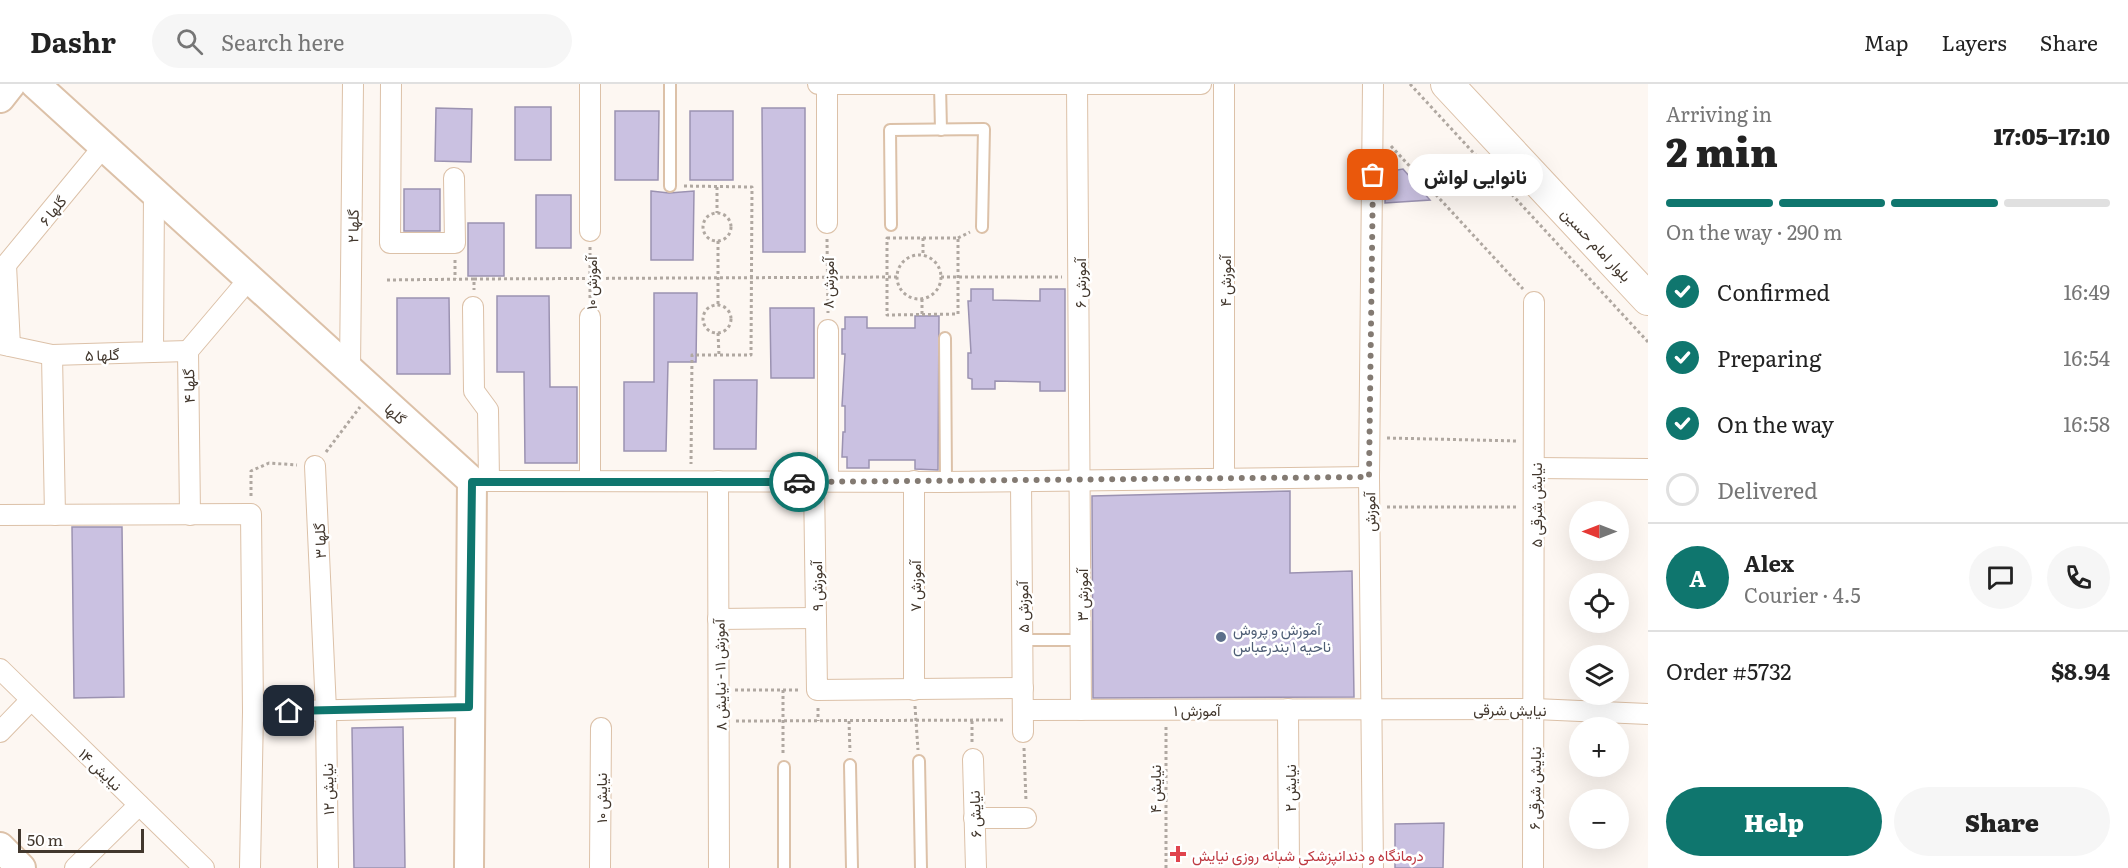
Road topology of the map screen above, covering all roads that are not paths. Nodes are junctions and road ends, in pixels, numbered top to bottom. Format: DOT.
graph roads {
  1 [pos="11,84"];
  2 [pos="35,84"];
  3 [pos="353,84"];
  4 [pos="391,84"];
  5 [pos="590,84"];
  6 [pos="670,84"];
  7 [pos="818,84"];
  8 [pos="827,84"];
  9 [pos="940,84"];
  10 [pos="1201,84"];
  11 [pos="1224,84"];
  12 [pos="1373,84"];
  13 [pos="1447,84"];
  14 [pos="1077,85"];
  15 [pos="0,98"];
  16 [pos="941,130"];
  17 [pos="103,147"];
  18 [pos="454,178"];
  19 [pos="670,186"];
  20 [pos="154,193"];
  21 [pos="827,223"];
  22 [pos="891,225"];
  23 [pos="982,227"];
  24 [pos="590,231"];
  25 [pos="3,268"];
  26 [pos="249,279"];
  27 [pos="1648,299"];
  28 [pos="1534,302"];
  29 [pos="473,307"];
  30 [pos="590,317"];
  31 [pos="828,330"];
  32 [pos="945,338"];
  33 [pos="5,345"];
  34 [pos="188,351"];
  35 [pos="153,352"];
  36 [pos="52,355"];
  37 [pos="350,369"];
  38 [pos="315,466"];
  39 [pos="1535,468"];
  40 [pos="1648,469"];
  41 [pos="1369,477"];
  42 [pos="1224,479"];
  43 [pos="1080,480"];
  44 [pos="480,481"];
  45 [pos="1021,481"];
  46 [pos="590,482"];
  47 [pos="718,482"];
  48 [pos="821,482"];
  49 [pos="914,482"];
  50 [pos="946,482"];
  51 [pos="0,515"];
  52 [pos="55,515"];
  53 [pos="190,516"];
  54 [pos="816,618"];
  55 [pos="718,619"];
  56 [pos="1022,640"];
  57 [pos="1081,640"];
  58 [pos="0,669"];
  59 [pos="1023,688"];
  60 [pos="915,690"];
  61 [pos="30,701"];
  62 [pos="469,707"];
  63 [pos="1372,708"];
  64 [pos="1288,709"];
  65 [pos="1535,709"];
  66 [pos="326,710"];
  67 [pos="1081,710"];
  68 [pos="253,712"];
  69 [pos="1648,714"];
  70 [pos="1023,721"];
  71 [pos="601,728"];
  72 [pos="0,732"];
  73 [pos="973,759"];
  74 [pos="919,761"];
  75 [pos="850,765"];
  76 [pos="784,767"];
  77 [pos="139,805"];
  78 [pos="974,818"];
  79 [pos="1026,818"];
  80 [pos="0,847"];
  81 [pos="21,868"];
  82 [pos="75,868"];
  83 [pos="204,868"];
  84 [pos="250,868"];
  85 [pos="328,868"];
  86 [pos="469,868"];
  87 [pos="600,868"];
  88 [pos="719,868"];
  89 [pos="784,868"];
  90 [pos="852,868"];
  91 [pos="921,868"];
  92 [pos="976,868"];
  93 [pos="1289,868"];
  94 [pos="1373,868"];
  95 [pos="1533,868"];
  1 -- 15 [label="street"];
  2 -- 17 [label="street, گلها"];
  3 -- 37 [label="street, گلها ۲"];
  4 -- 18 [label="street"];
  5 -- 24 [label="street"];
  6 -- 19 [label="lane"];
  7 -- 8 [label="street"];
  8 -- 9 [label="street"];
  8 -- 21 [label="street"];
  9 -- 14 [label="street"];
  9 -- 16 [label="lane"];
  10 -- 14 [label="street"];
  11 -- 42 [label="street, آموزش ۴"];
  12 -- 41 [label="street"];
  13 -- 27 [label="main road, بلوار امام حسین"];
  14 -- 43 [label="street, آموزش ۶"];
  16 -- 22 [label="lane"];
  16 -- 23 [label="lane"];
  17 -- 20 [label="street, گلها"];
  17 -- 25 [label="street, گلها ۶"];
  20 -- 26 [label="street, گلها"];
  20 -- 35 [label="street"];
  25 -- 33 [label="street"];
  26 -- 34 [label="street, گلها ۴"];
  26 -- 37 [label="street, گلها"];
  28 -- 39 [label="street, نیایش شرقی ۵"];
  29 -- 44 [label="street"];
  30 -- 46 [label="street, آموزش ۱۰"];
  31 -- 48 [label="street, آموزش ۸"];
  32 -- 50 [label="lane"];
  33 -- 36 [label="street, گلها ۵"];
  34 -- 35 [label="street, گلها ۵"];
  34 -- 53 [label="street, گلها ۴"];
  35 -- 36 [label="street, گلها ۵"];
  36 -- 52 [label="street"];
  37 -- 44 [label="street, گلها"];
  38 -- 66 [label="street, گلها ۳"];
  39 -- 40 [label="street"];
  39 -- 65 [label="street, نیایش شرقی ۵"];
  41 -- 42 [label="street, آموزش"];
  41 -- 63 [label="street, آموزش"];
  42 -- 43 [label="street, آموزش"];
  43 -- 45 [label="street, آموزش"];
  43 -- 57 [label="street, آموزش ۳"];
  44 -- 46 [label="street, آموزش"];
  44 -- 62 [label="street"];
  45 -- 50 [label="street, آموزش"];
  45 -- 56 [label="street, آموزش ۵"];
  46 -- 47 [label="street, آموزش"];
  47 -- 48 [label="street, آموزش"];
  47 -- 55 [label="street, آموزش ۱۱ - نیایش ۸"];
  48 -- 49 [label="street, آموزش"];
  48 -- 54 [label="street, آموزش ۹"];
  49 -- 50 [label="street, آموزش"];
  49 -- 60 [label="street, آموزش ۷"];
  51 -- 52 [label="street"];
  52 -- 53 [label="street"];
  53 -- 68 [label="street"];
  54 -- 55 [label="street"];
  54 -- 60 [label="street, آموزش ۹"];
  55 -- 88 [label="street, آموزش ۱۱ - نیایش ۸"];
  56 -- 57 [label="lane"];
  56 -- 59 [label="street, آموزش ۵"];
  57 -- 67 [label="street, آموزش ۳"];
  58 -- 61 [label="street, نیایش ۱۴"];
  59 -- 60 [label="street"];
  59 -- 70 [label="street, آموزش ۵"];
  61 -- 72 [label="street"];
  61 -- 77 [label="street, نیایش ۱۴"];
  62 -- 66 [label="street"];
  62 -- 86 [label="street"];
  63 -- 64 [label="street, آموزش ۱"];
  63 -- 65 [label="street, نیایش شرقی"];
  63 -- 94 [label="street, آموزش"];
  64 -- 67 [label="street, آموزش ۱"];
  64 -- 93 [label="street, نیایش ۲"];
  65 -- 69 [label="street, نیایش شرقی"];
  65 -- 95 [label="street, نیایش شرقی ۶"];
  66 -- 68 [label="street"];
  66 -- 85 [label="street, نیایش ۱۲"];
  67 -- 70 [label="street, آموزش ۱"];
  68 -- 84 [label="street"];
  71 -- 87 [label="street, نیایش ۱۰"];
  73 -- 78 [label="street, نیایش ۶"];
  74 -- 91 [label="lane"];
  75 -- 90 [label="lane"];
  76 -- 89 [label="lane"];
  77 -- 82 [label="street"];
  77 -- 83 [label="street, نیایش ۱۴"];
  78 -- 79 [label="street"];
  78 -- 92 [label="street, نیایش ۶"];
  80 -- 81 [label="street"];
}
